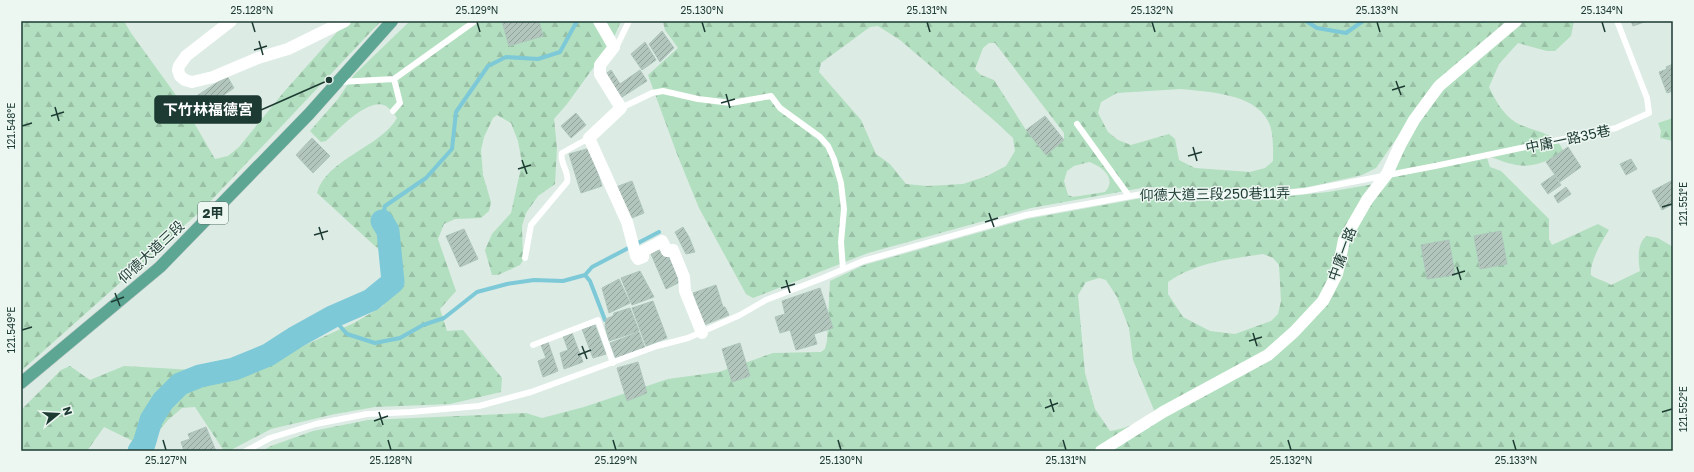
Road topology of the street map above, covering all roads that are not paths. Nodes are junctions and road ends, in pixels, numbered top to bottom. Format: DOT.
graph roads {
  1 [pos="231,21"];
  2 [pos="345,21"];
  3 [pos="475,21"];
  4 [pos="600,21"];
  5 [pos="629,21"];
  6 [pos="1516,21"];
  7 [pos="1617,21"];
  8 [pos="390,23"];
  9 [pos="600,65"];
  10 [pos="394,79"];
  11 [pos="337,82"];
  12 [pos="621,108"];
  13 [pos="393,111"];
  14 [pos="1077,124"];
  15 [pos="589,138"];
  16 [pos="1388,174"];
  17 [pos="1129,196"];
  18 [pos="524,258"];
  19 [pos="843,269"];
  20 [pos="702,333"];
  21 [pos="533,345"];
  22 [pos="613,364"];
  23 [pos="21,383"];
  24 [pos="246,451"];
  25 [pos="1101,451"];
  1 -- 2 [label="street"];
  3 -- 10 [label="lane"];
  4 -- 9 [label="street"];
  5 -- 9 [label="lane"];
  6 -- 16 [label="street, 中庸一路"];
  7 -- 16 [label="lane, 中庸一路35巷"];
  8 -- 11 [label="main road, 仰德大道三段 / 2甲"];
  9 -- 12 [label="street"];
  10 -- 11 [label="lane"];
  10 -- 13 [label="lane"];
  11 -- 23 [label="main road, 仰德大道三段 / 2甲"];
  12 -- 15 [label="street"];
  12 -- 19 [label="lane"];
  14 -- 17 [label="lane"];
  15 -- 18 [label="lane"];
  15 -- 20 [label="street"];
  16 -- 17 [label="lane, 仰德大道三段250巷11弄"];
  16 -- 25 [label="street, 中庸一路"];
  17 -- 19 [label="lane, 仰德大道三段250巷11弄"];
  19 -- 20 [label="lane, 仰德大道三段250巷11弄"];
  20 -- 22 [label="lane, 仰德大道三段250巷11弄"];
  21 -- 22 [label="lane"];
  22 -- 24 [label="lane, 仰德大道三段250巷11弄"];
}
